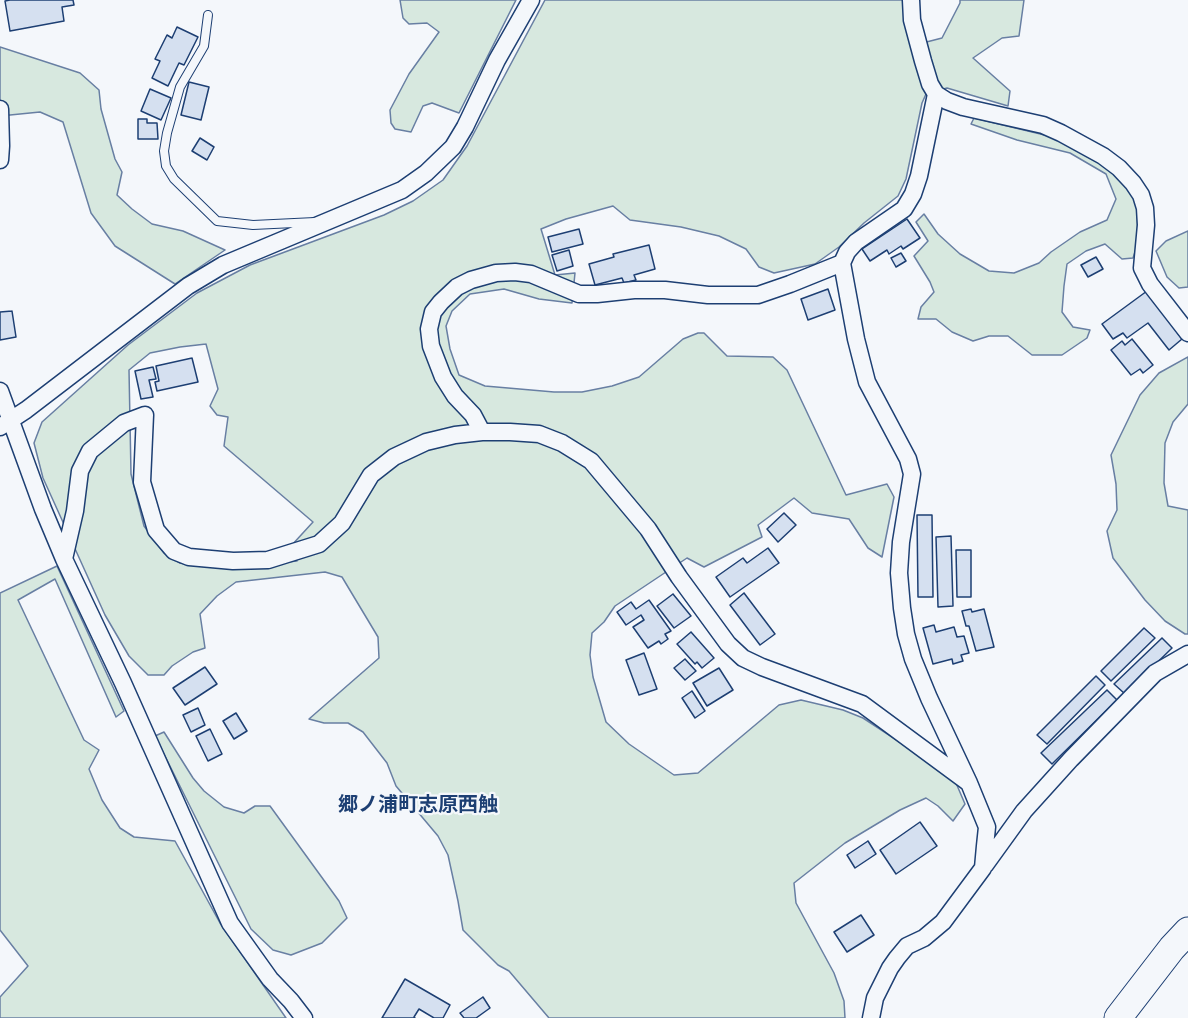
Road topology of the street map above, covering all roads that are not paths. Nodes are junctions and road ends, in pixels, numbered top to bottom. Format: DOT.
graph roads {
  1 [pos="531,0"];
  2 [pos="911,0"];
  3 [pos="208,15"];
  4 [pos="936,94"];
  5 [pos="0,109"];
  6 [pos="0,160"];
  7 [pos="328,221"];
  8 [pos="842,263"];
  9 [pos="1188,333"];
  10 [pos="0,391"];
  11 [pos="5,423"];
  12 [pos="483,432"];
  13 [pos="64,559"];
  14 [pos="1188,654"];
  15 [pos="969,783"];
  16 [pos="983,868"];
  17 [pos="1188,931"];
  18 [pos="304,1018"];
  19 [pos="871,1018"];
  20 [pos="1118,1018"];
  1 -- 7 [label="street"];
  2 -- 4 [label="street"];
  3 -- 7 [label="lane"];
  4 -- 8 [label="street"];
  4 -- 9 [label="street"];
  5 -- 6 [label="street"];
  7 -- 11 [label="street"];
  8 -- 12 [label="street"];
  8 -- 15 [label="street"];
  10 -- 11 [label="street"];
  11 -- 13 [label="street"];
  12 -- 13 [label="street"];
  12 -- 15 [label="street"];
  13 -- 18 [label="street"];
  14 -- 16 [label="street"];
  15 -- 16 [label="street"];
  16 -- 19 [label="street"];
  17 -- 20 [label="highway"];
}
